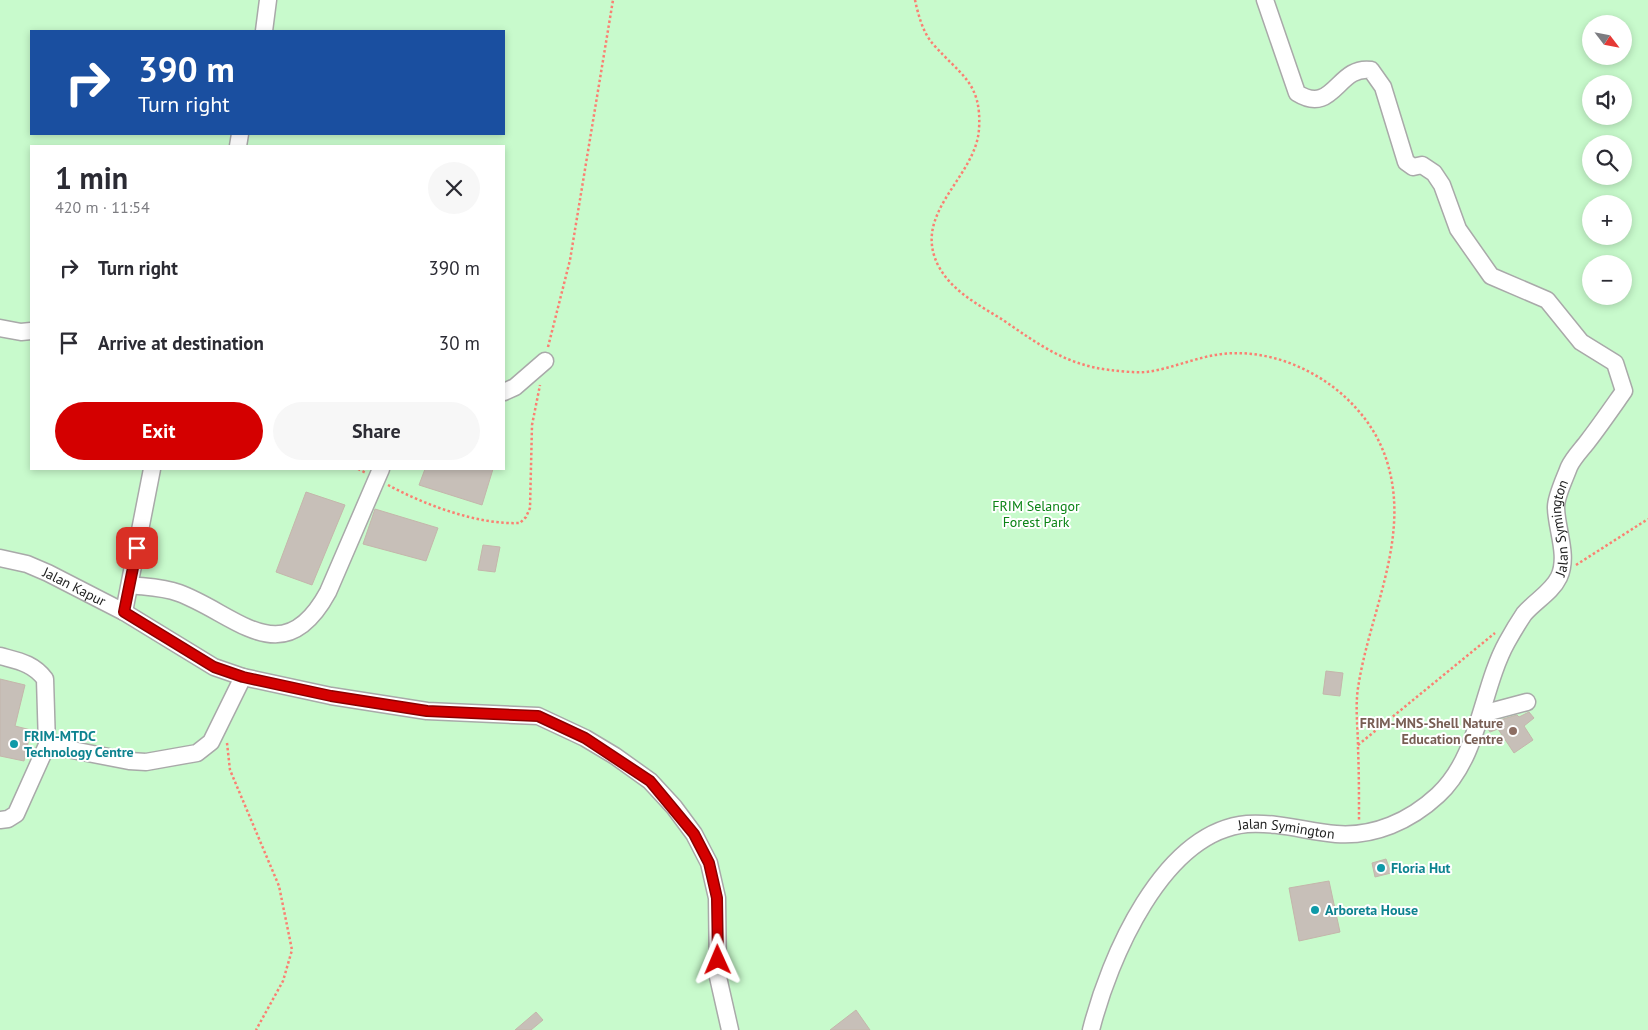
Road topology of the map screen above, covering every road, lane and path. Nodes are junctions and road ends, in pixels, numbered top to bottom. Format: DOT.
graph roads {
  1 [pos="268,0"];
  2 [pos="613,0"];
  3 [pos="915,0"];
  4 [pos="1265,0"];
  5 [pos="264,30"];
  6 [pos="0,328"];
  7 [pos="30,331"];
  8 [pos="545,361"];
  9 [pos="505,392"];
  10 [pos="152,470"];
  11 [pos="363,470"];
  12 [pos="378,473"];
  13 [pos="1648,519"];
  14 [pos="0,558"];
  15 [pos="1560,576"];
  16 [pos="130,585"];
  17 [pos="124,612"];
  18 [pos="1499,631"];
  19 [pos="0,656"];
  20 [pos="243,677"];
  21 [pos="1527,702"];
  22 [pos="1482,714"];
  23 [pos="227,740"];
  24 [pos="47,745"];
  25 [pos="1358,745"];
  26 [pos="0,820"];
  27 [pos="1359,834"];
  28 [pos="256,1030"];
  29 [pos="730,1030"];
  30 [pos="1091,1030"];
  1 -- 5 [label="street"];
  2 -- 8 [label="path"];
  3 -- 25 [label="path"];
  4 -- 15 [label="street, Jalan Symington"];
  6 -- 7 [label="street"];
  8 -- 9 [label="street"];
  8 -- 12 [label="path"];
  10 -- 16 [label="street"];
  11 -- 12 [label="path"];
  12 -- 16 [label="street"];
  13 -- 15 [label="path"];
  14 -- 17 [label="street, Jalan Kapur"];
  15 -- 22 [label="street, Jalan Symington"];
  16 -- 17 [label="street"];
  17 -- 20 [label="street, Jalan Kapur"];
  18 -- 25 [label="path"];
  19 -- 24 [label="street"];
  20 -- 24 [label="street"];
  20 -- 29 [label="street, Jalan Kapur"];
  21 -- 22 [label="street"];
  22 -- 27 [label="street, Jalan Symington"];
  23 -- 28 [label="path"];
  24 -- 26 [label="street"];
  25 -- 27 [label="path"];
  27 -- 30 [label="street, Jalan Symington"];
}
